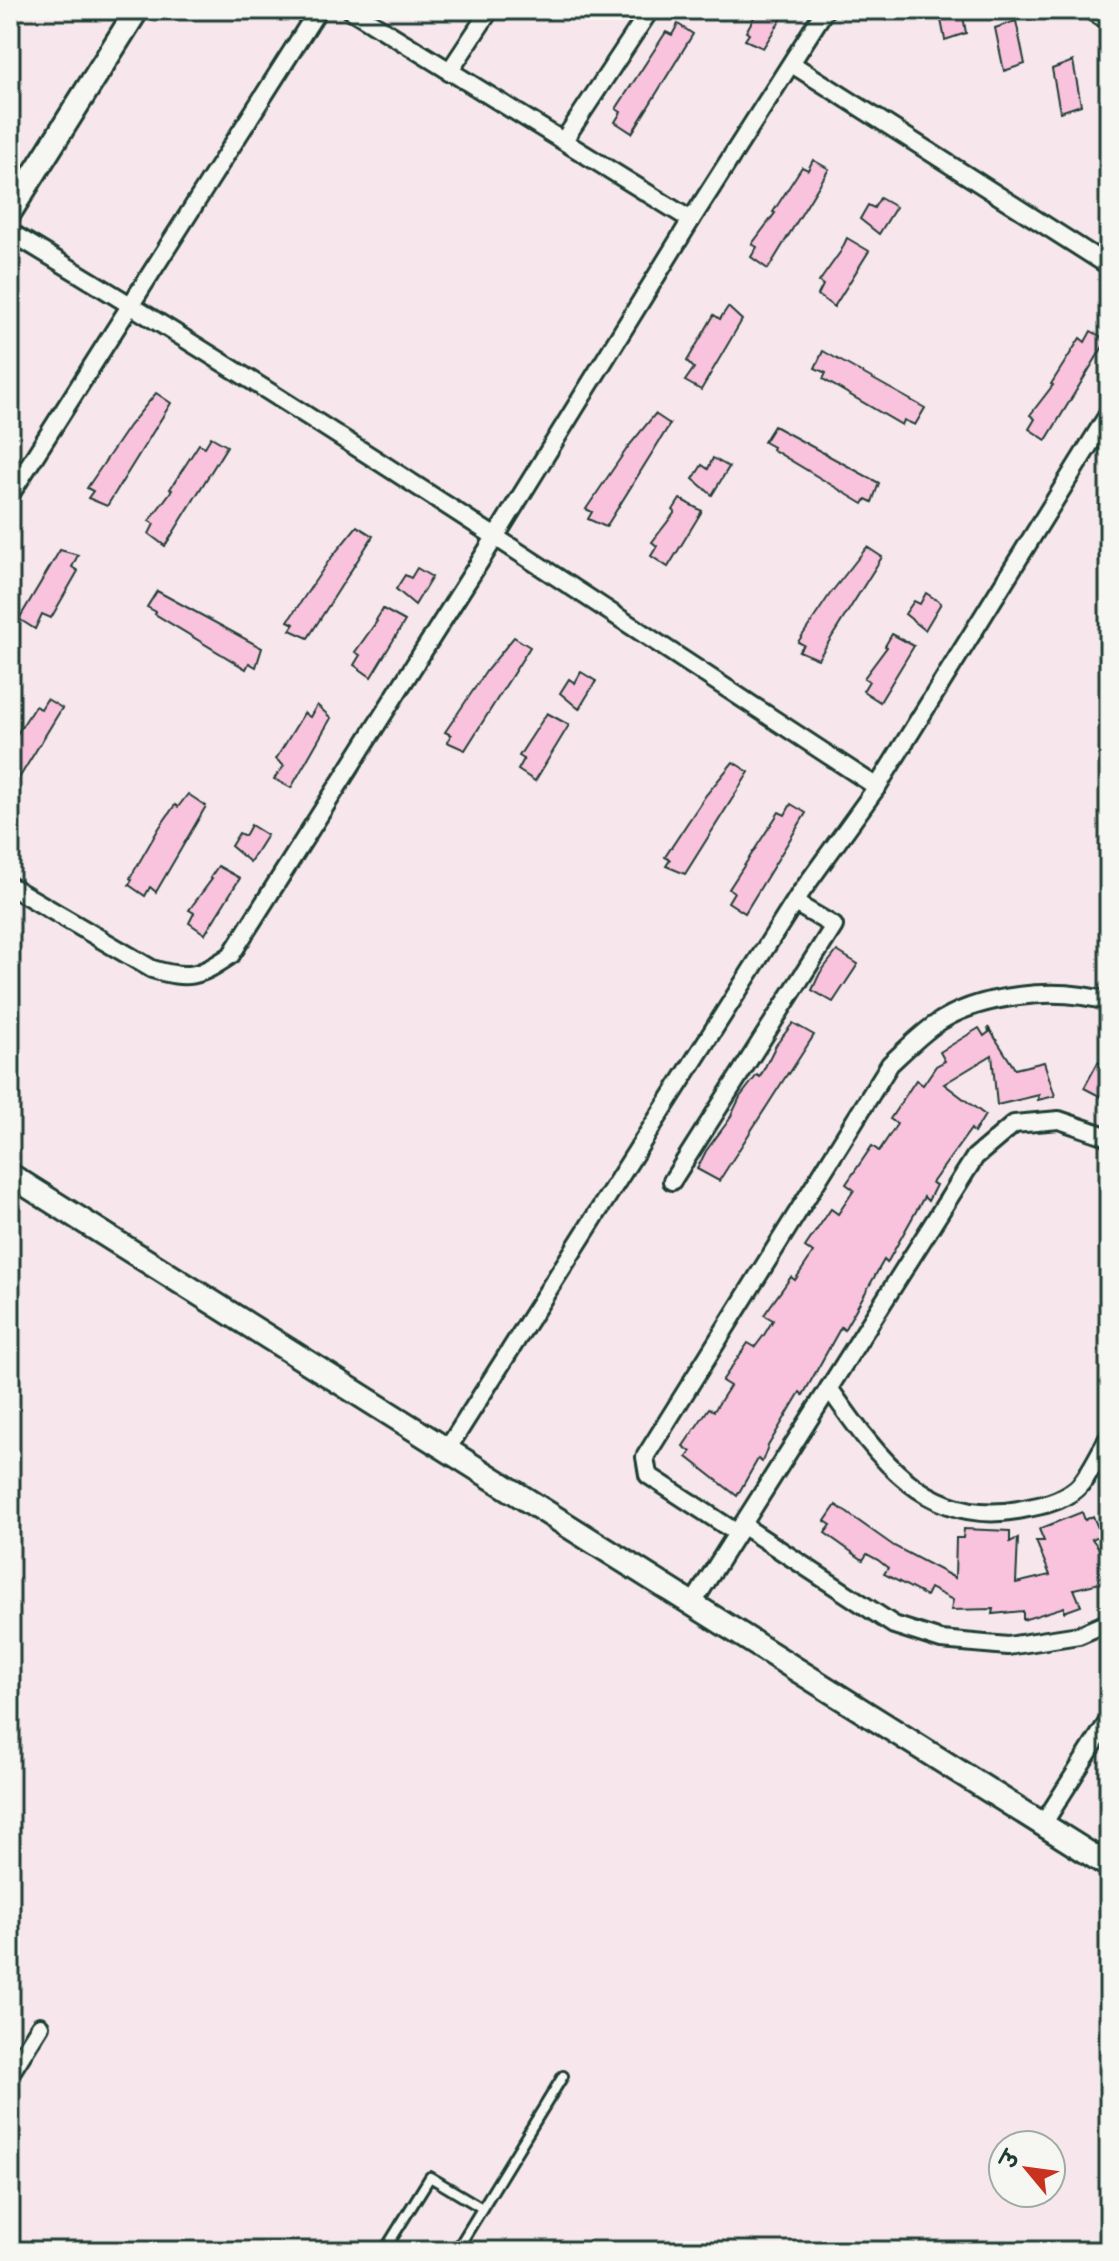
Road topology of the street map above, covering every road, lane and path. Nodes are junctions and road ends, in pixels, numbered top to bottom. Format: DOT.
graph roads {
  1 [pos="121,10"];
  2 [pos="137,10"];
  3 [pos="318,10"];
  4 [pos="351,10"];
  5 [pos="490,10"];
  6 [pos="650,10"];
  7 [pos="825,10"];
  8 [pos="1090,10"];
  9 [pos="1109,22"];
  10 [pos="792,64"];
  11 [pos="449,72"];
  12 [pos="564,140"];
  13 [pos="10,187"];
  14 [pos="10,212"];
  15 [pos="691,220"];
  16 [pos="10,232"];
  17 [pos="1109,266"];
  18 [pos="131,304"];
  19 [pos="1109,413"];
  20 [pos="10,495"];
  21 [pos="496,536"];
  22 [pos="877,787"];
  23 [pos="10,886"];
  24 [pos="795,903"];
  25 [pos="1109,1002"];
  26 [pos="1109,1137"];
  27 [pos="10,1175"];
  28 [pos="672,1181"];
  29 [pos="829,1388"];
  30 [pos="1109,1437"];
  31 [pos="448,1448"];
  32 [pos="740,1529"];
  33 [pos="693,1603"];
  34 [pos="1109,1622"];
  35 [pos="1109,1720"];
  36 [pos="1043,1824"];
  37 [pos="1109,1866"];
  38 [pos="40,2026"];
  39 [pos="10,2074"];
  40 [pos="563,2076"];
  41 [pos="482,2208"];
  42 [pos="384,2251"];
  43 [pos="456,2251"];
  1 -- 13 [label="street"];
  2 -- 14 [label="street"];
  3 -- 18 [label="street"];
  4 -- 11 [label="street"];
  5 -- 11 [label="street"];
  6 -- 12 [label="street"];
  7 -- 10 [label="street"];
  8 -- 9 [label="street"];
  10 -- 15 [label="street"];
  10 -- 17 [label="street"];
  11 -- 12 [label="street"];
  12 -- 15 [label="street"];
  15 -- 21 [label="street"];
  16 -- 18 [label="street"];
  18 -- 20 [label="street"];
  18 -- 21 [label="street"];
  19 -- 22 [label="street"];
  21 -- 22 [label="street"];
  21 -- 23 [label="street"];
  22 -- 24 [label="street"];
  24 -- 28 [label="street"];
  24 -- 31 [label="street"];
  25 -- 32 [label="street"];
  26 -- 29 [label="street"];
  27 -- 31 [label="street"];
  29 -- 30 [label="street"];
  29 -- 32 [label="street"];
  31 -- 33 [label="street"];
  32 -- 33 [label="street"];
  32 -- 34 [label="street"];
  33 -- 36 [label="street"];
  35 -- 36 [label="street"];
  36 -- 37 [label="street"];
  38 -- 39 [label="street"];
  40 -- 41 [label="lane"];
  41 -- 42 [label="lane"];
  41 -- 43 [label="lane"];
}
